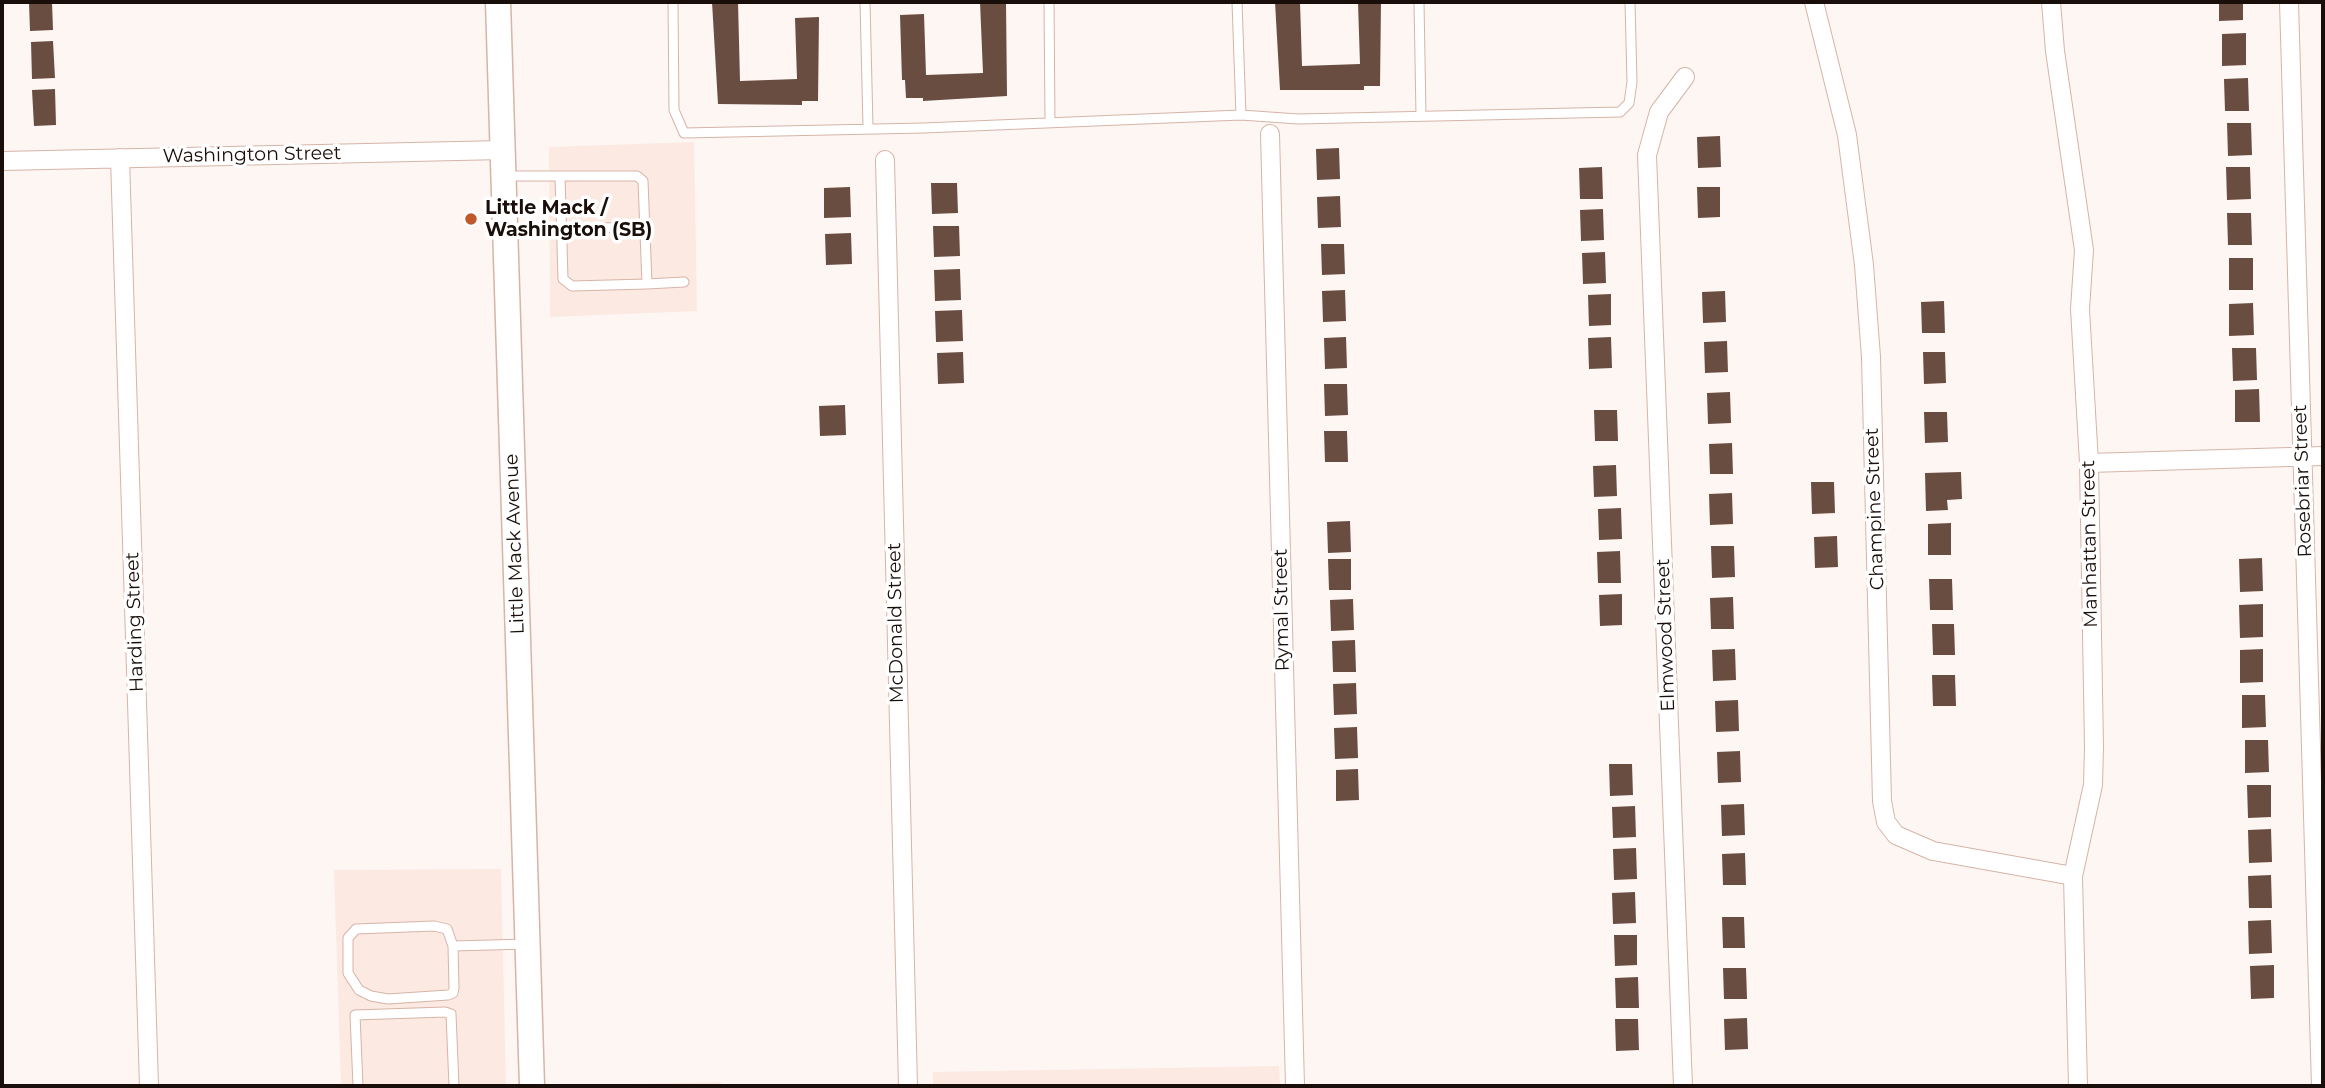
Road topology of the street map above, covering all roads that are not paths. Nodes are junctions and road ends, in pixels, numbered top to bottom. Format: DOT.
graph roads {
  1 [pos="498,2"];
  2 [pos="673,2"];
  3 [pos="865,2"];
  4 [pos="1049,2"];
  5 [pos="1237,2"];
  6 [pos="1419,2"];
  7 [pos="1630,2"];
  8 [pos="1814,2"];
  9 [pos="2051,2"];
  10 [pos="2289,2"];
  11 [pos="1685,77"];
  12 [pos="1241,115"];
  13 [pos="1421,116"];
  14 [pos="1050,121"];
  15 [pos="868,127"];
  16 [pos="1270,134"];
  17 [pos="503,150"];
  18 [pos="120,158"];
  19 [pos="885,160"];
  20 [pos="2,161"];
  21 [pos="504,176"];
  22 [pos="560,177"];
  23 [pos="645,228"];
  24 [pos="562,229"];
  25 [pos="504,230"];
  26 [pos="684,282"];
  27 [pos="647,284"];
  28 [pos="2302,456"];
  29 [pos="2323,456"];
  30 [pos="2090,463"];
  31 [pos="2073,876"];
  32 [pos="528,944"];
  33 [pos="453,946"];
  34 [pos="149,1086"];
  35 [pos="358,1086"];
  36 [pos="454,1086"];
  37 [pos="532,1086"];
  38 [pos="908,1086"];
  39 [pos="1295,1086"];
  40 [pos="1684,1086"];
  41 [pos="2078,1086"];
  42 [pos="2322,1086"];
  1 -- 17 [label="main road, Little Mack Avenue"];
  2 -- 15 [label="lane"];
  3 -- 15 [label="lane"];
  4 -- 14 [label="lane"];
  5 -- 12 [label="lane"];
  6 -- 13 [label="lane"];
  7 -- 13 [label="lane"];
  8 -- 31 [label="street, Champine Street"];
  9 -- 30 [label="street, Manhattan Street"];
  10 -- 28 [label="street, Rosebriar Street"];
  11 -- 40 [label="street, Elmwood Street"];
  12 -- 13 [label="lane"];
  12 -- 14 [label="lane"];
  14 -- 15 [label="lane"];
  16 -- 39 [label="street, Rymal Street"];
  17 -- 18 [label="street, Washington Street"];
  17 -- 21 [label="main road, Little Mack Avenue"];
  18 -- 20 [label="street, Washington Street"];
  18 -- 34 [label="street, Harding Street"];
  19 -- 38 [label="street, McDonald Street"];
  21 -- 22 [label="lane"];
  21 -- 25 [label="main road, Little Mack Avenue"];
  22 -- 23 [label="lane"];
  22 -- 24 [label="lane"];
  23 -- 24 [label="lane"];
  23 -- 27 [label="lane"];
  24 -- 25 [label="lane"];
  24 -- 27 [label="lane"];
  25 -- 32 [label="main road, Little Mack Avenue"];
  26 -- 27 [label="lane"];
  28 -- 29 [label="street"];
  28 -- 30 [label="street"];
  28 -- 42 [label="street, Rosebriar Street"];
  30 -- 31 [label="street, Manhattan Street"];
  31 -- 41 [label="street, Manhattan Street"];
  32 -- 33 [label="lane"];
  32 -- 37 [label="main road, Little Mack Avenue"];
  33 -- 33 [label="lane"];
  35 -- 36 [label="lane"];
}
